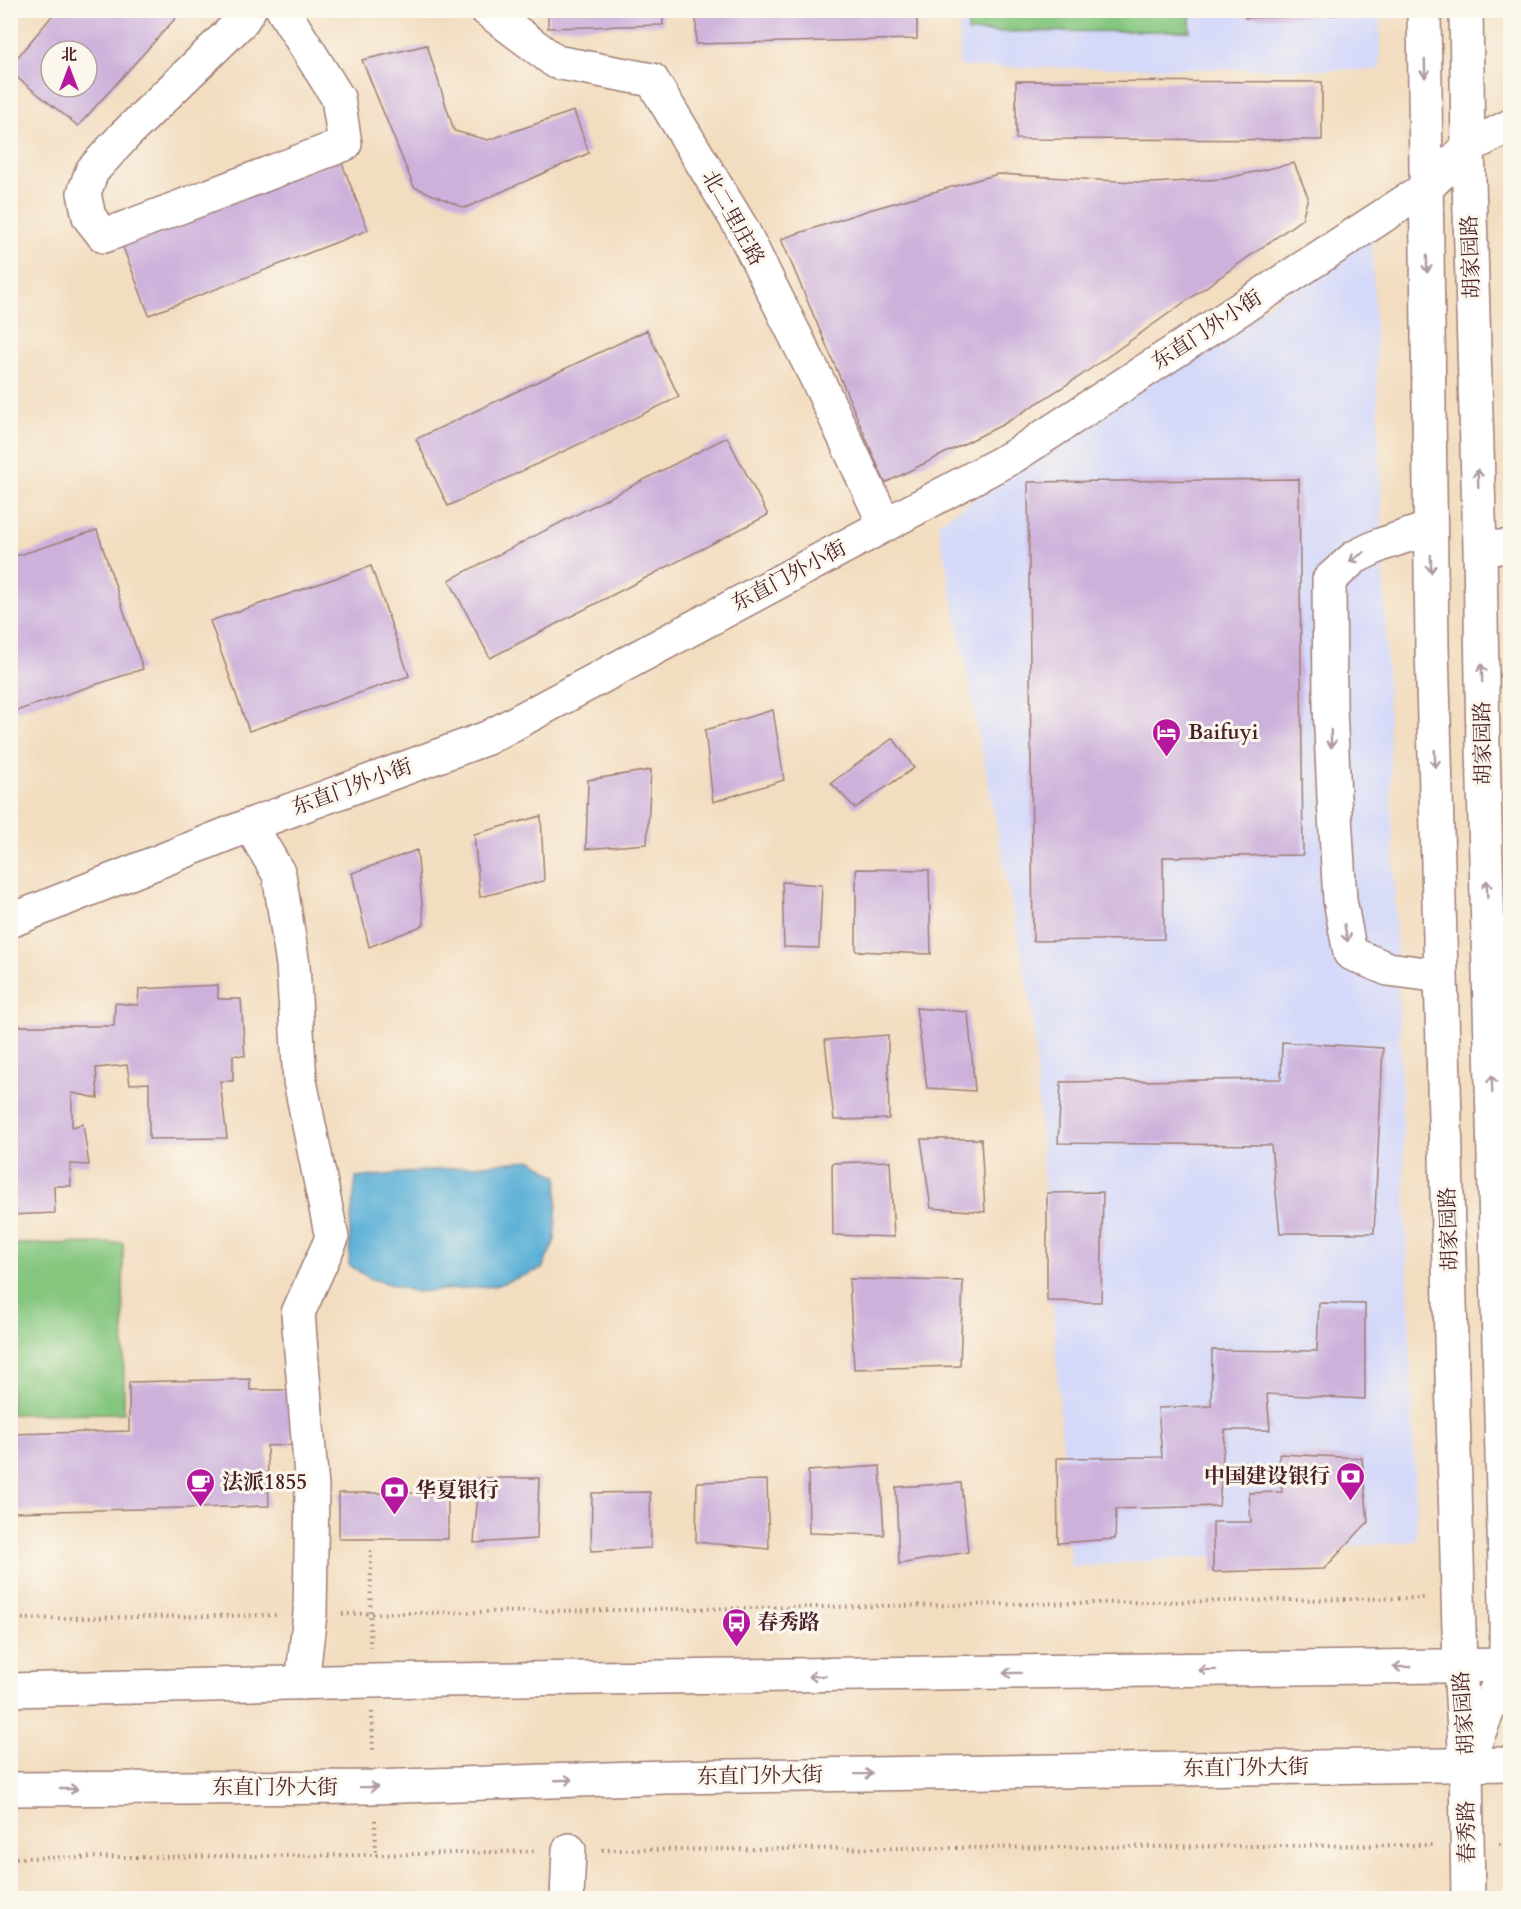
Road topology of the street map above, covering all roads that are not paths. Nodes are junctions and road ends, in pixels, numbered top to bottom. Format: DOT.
graph roads {
  1 [pos="249,10"];
  2 [pos="283,10"];
  3 [pos="487,10"];
  4 [pos="1424,10"];
  5 [pos="1466,10"];
  6 [pos="1510,126"];
  7 [pos="1468,147"];
  8 [pos="1426,188"];
  9 [pos="885,525"];
  10 [pos="1430,528"];
  11 [pos="1495,547"];
  12 [pos="250,825"];
  13 [pos="10,921"];
  14 [pos="1441,976"];
  15 [pos="1509,1662"];
  16 [pos="1460,1666"];
  17 [pos="302,1683"];
  18 [pos="10,1690"];
  19 [pos="1510,1764"];
  20 [pos="1466,1765"];
  21 [pos="10,1789"];
  22 [pos="569,1850"];
  23 [pos="567,1899"];
  24 [pos="1468,1899"];
  1 -- 2 [label="street"];
  3 -- 9 [label="street, 北二里庄路"];
  4 -- 8 [label="street, 胡家园路, one-way"];
  5 -- 7 [label="street, 胡家园路"];
  6 -- 7 [label="street, 东直门外小街"];
  7 -- 8 [label="street, 东直门外小街"];
  11 -- 7 [label="street, 胡家园路, one-way"];
  8 -- 9 [label="street, 东直门外小街"];
  8 -- 10 [label="street, 胡家园路, one-way"];
  9 -- 12 [label="street, 东直门外小街"];
  10 -- 14 [label="street, 胡家园路, one-way"];
  10 -- 14 [label="street, one-way"];
  15 -- 11 [label="street, 胡家园路, one-way"];
  12 -- 13 [label="street, 东直门外小街"];
  12 -- 17 [label="street"];
  14 -- 16 [label="street, 胡家园路"];
  15 -- 16 [label="street"];
  15 -- 20 [label="street, 胡家园路"];
  16 -- 17 [label="street, one-way"];
  16 -- 20 [label="street, 胡家园路"];
  17 -- 18 [label="street"];
  19 -- 20 [label="street, 东直门外大街"];
  21 -- 20 [label="street, 东直门外大街, one-way"];
  20 -- 24 [label="street, 春秀路"];
  22 -- 23 [label="street"];
}
